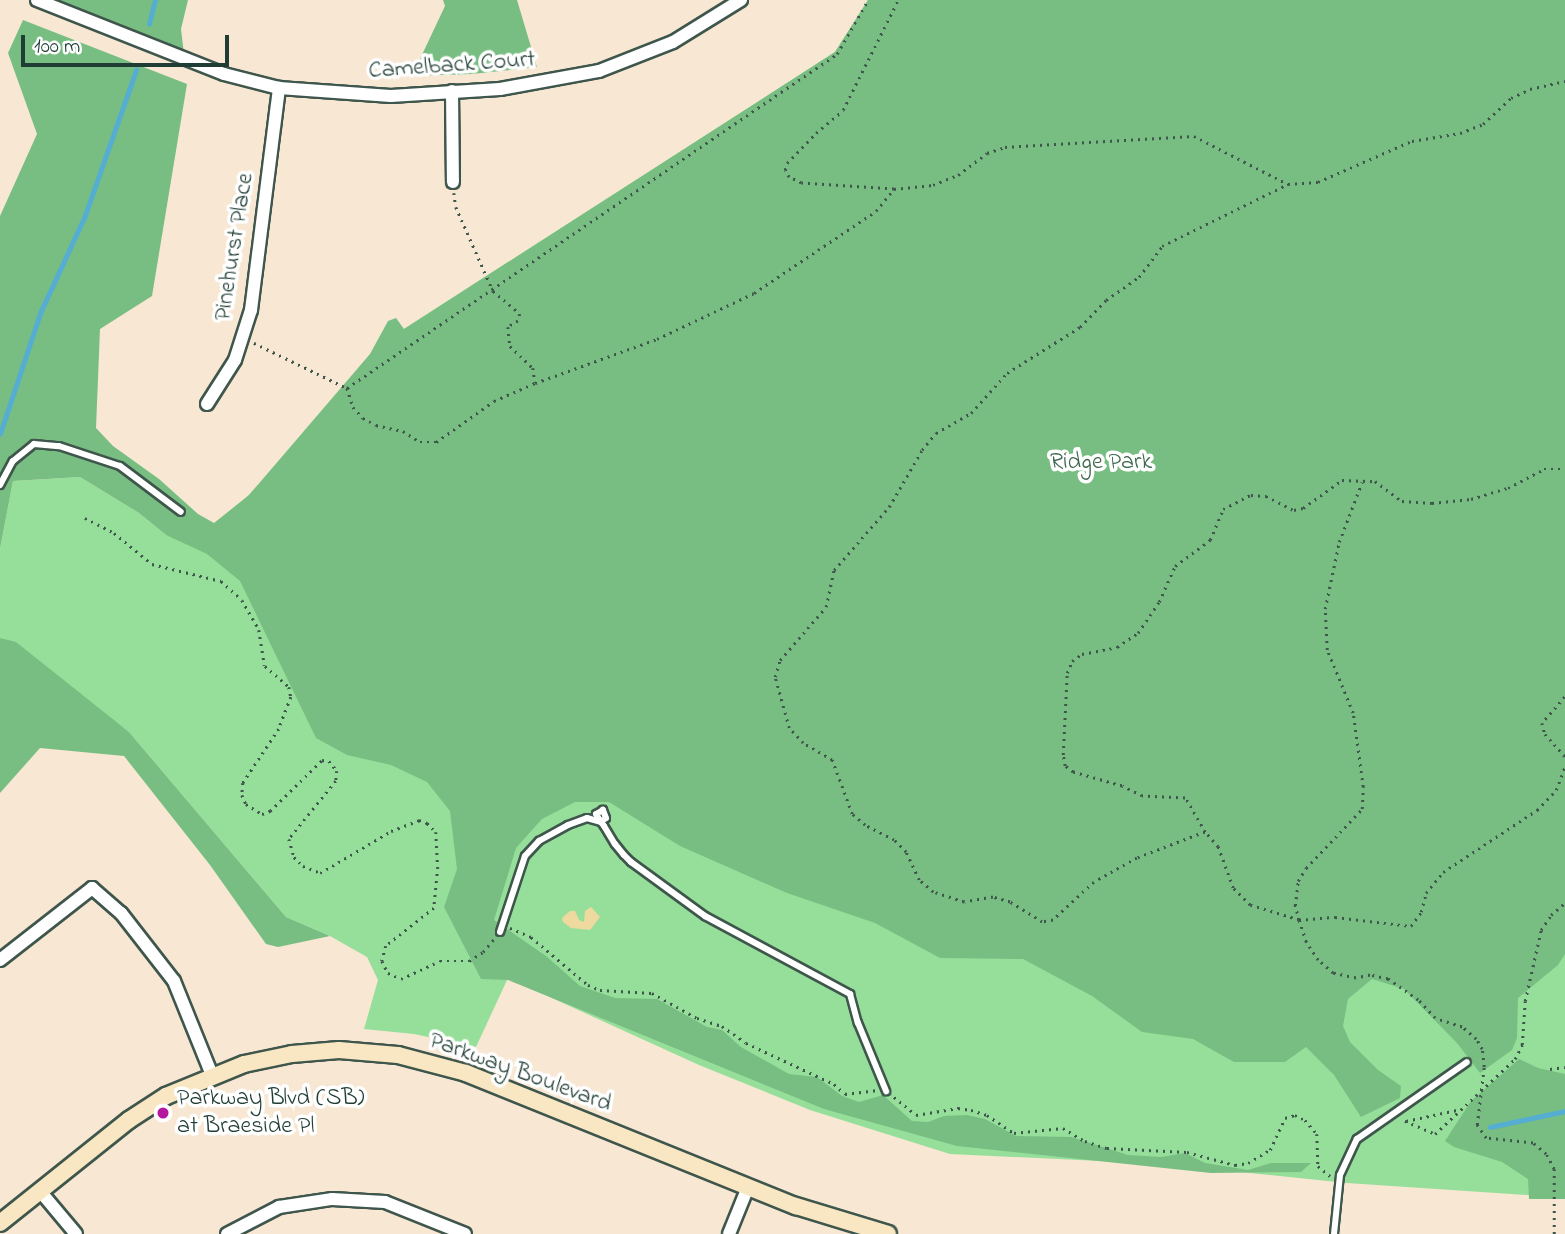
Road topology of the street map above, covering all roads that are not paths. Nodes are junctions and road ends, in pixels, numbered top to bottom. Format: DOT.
graph roads {
  1 [pos="37,0"];
  2 [pos="741,0"];
  3 [pos="279,88"];
  4 [pos="452,91"];
  5 [pos="453,182"];
  6 [pos="207,404"];
  7 [pos="0,485"];
  8 [pos="181,512"];
  9 [pos="587,818"];
  10 [pos="601,822"];
  11 [pos="500,932"];
  12 [pos="0,960"];
  13 [pos="1467,1062"];
  14 [pos="212,1075"];
  15 [pos="886,1091"];
  16 [pos="748,1187"];
  17 [pos="40,1191"];
  18 [pos="0,1223"];
  19 [pos="76,1234"];
  20 [pos="226,1234"];
  21 [pos="466,1234"];
  22 [pos="729,1234"];
  23 [pos="888,1234"];
  24 [pos="1334,1234"];
  1 -- 3 [label="street, Camelback Court"];
  2 -- 4 [label="street, Camelback Court"];
  3 -- 4 [label="street, Camelback Court"];
  3 -- 6 [label="street, Pinehurst Place"];
  4 -- 5 [label="street"];
  7 -- 8 [label="lane"];
  9 -- 10 [label="lane"];
  9 -- 10 [label="lane"];
  9 -- 11 [label="lane"];
  10 -- 15 [label="lane"];
  12 -- 14 [label="street"];
  13 -- 24 [label="lane"];
  14 -- 16 [label="street, Parkway Boulevard"];
  14 -- 17 [label="street, Parkway Boulevard"];
  16 -- 22 [label="street"];
  16 -- 23 [label="street, Parkway Boulevard"];
  17 -- 18 [label="street, Parkway Boulevard"];
  17 -- 19 [label="street"];
  20 -- 21 [label="street"];
}
